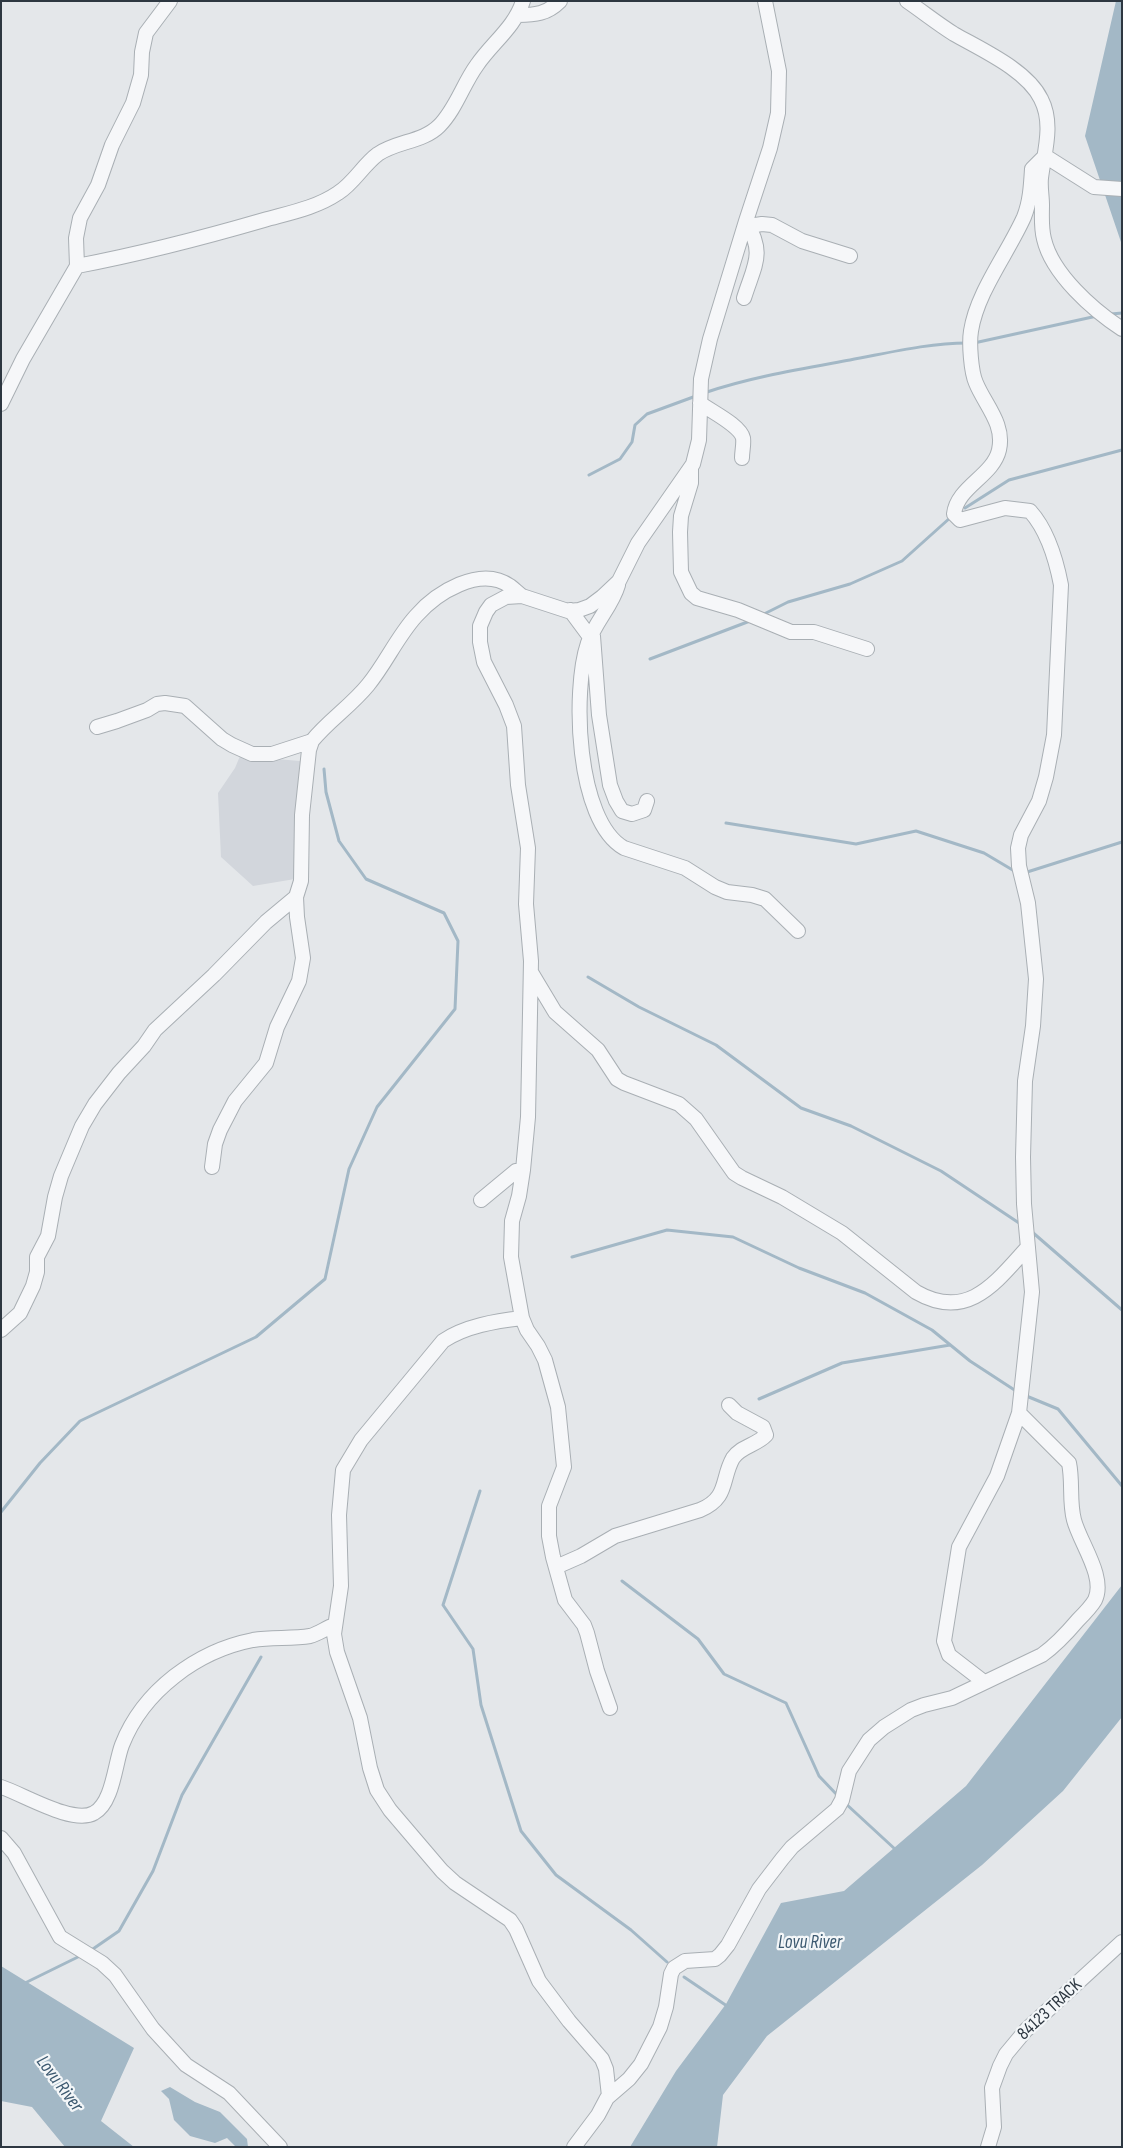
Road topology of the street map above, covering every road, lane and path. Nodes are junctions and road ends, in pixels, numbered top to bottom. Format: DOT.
graph roads {
  1 [pos="170,1"];
  2 [pos="524,1"];
  3 [pos="560,1"];
  4 [pos="765,1"];
  5 [pos="907,1"];
  6 [pos="518,15"];
  7 [pos="1045,156"];
  8 [pos="1122,189"];
  9 [pos="747,224"];
  10 [pos="850,256"];
  11 [pos="77,266"];
  12 [pos="744,298"];
  13 [pos="1122,329"];
  14 [pos="700,403"];
  15 [pos="1,404"];
  16 [pos="742,458"];
  17 [pos="691,468"];
  18 [pos="619,582"];
  19 [pos="522,596"];
  20 [pos="570,610"];
  21 [pos="591,635"];
  22 [pos="867,649"];
  23 [pos="97,727"];
  24 [pos="312,741"];
  25 [pos="647,801"];
  26 [pos="296,896"];
  27 [pos="798,931"];
  28 [pos="531,972"];
  29 [pos="212,1167"];
  30 [pos="523,1170"];
  31 [pos="481,1200"];
  32 [pos="1028,1247"];
  33 [pos="522,1318"];
  34 [pos="1,1330"];
  35 [pos="729,1405"];
  36 [pos="1019,1413"];
  37 [pos="556,1567"];
  38 [pos="334,1625"];
  39 [pos="984,1682"];
  40 [pos="610,1708"];
  41 [pos="1,1787"];
  42 [pos="1,1838"];
  43 [pos="1122,1942"];
  44 [pos="609,2096"];
  45 [pos="280,2147"];
  46 [pos="574,2147"];
  47 [pos="988,2147"];
  1 -- 11 [label="street"];
  2 -- 6 [label="street"];
  3 -- 6 [label="street"];
  4 -- 9 [label="street"];
  5 -- 7 [label="street"];
  6 -- 11 [label="street"];
  7 -- 8 [label="street"];
  7 -- 13 [label="street"];
  7 -- 32 [label="street"];
  9 -- 10 [label="street"];
  9 -- 12 [label="street"];
  9 -- 14 [label="street"];
  11 -- 15 [label="street"];
  14 -- 16 [label="street"];
  14 -- 17 [label="street"];
  17 -- 18 [label="street"];
  17 -- 22 [label="street"];
  18 -- 20 [label="street"];
  18 -- 21 [label="street"];
  19 -- 20 [label="street"];
  19 -- 24 [label="street"];
  19 -- 28 [label="street"];
  20 -- 21 [label="street"];
  21 -- 25 [label="street"];
  21 -- 27 [label="street"];
  23 -- 24 [label="street"];
  24 -- 26 [label="street"];
  26 -- 29 [label="street"];
  26 -- 34 [label="street"];
  28 -- 30 [label="street"];
  28 -- 32 [label="street"];
  30 -- 31 [label="street"];
  30 -- 33 [label="street"];
  32 -- 36 [label="street"];
  33 -- 37 [label="street"];
  33 -- 38 [label="street"];
  35 -- 37 [label="street"];
  36 -- 39 [label="street"];
  36 -- 39 [label="street"];
  37 -- 40 [label="street"];
  38 -- 41 [label="street"];
  38 -- 44 [label="street"];
  39 -- 44 [label="street"];
  42 -- 45 [label="street"];
  43 -- 47 [label="street, 84123 TRACK"];
  44 -- 46 [label="street"];
}
